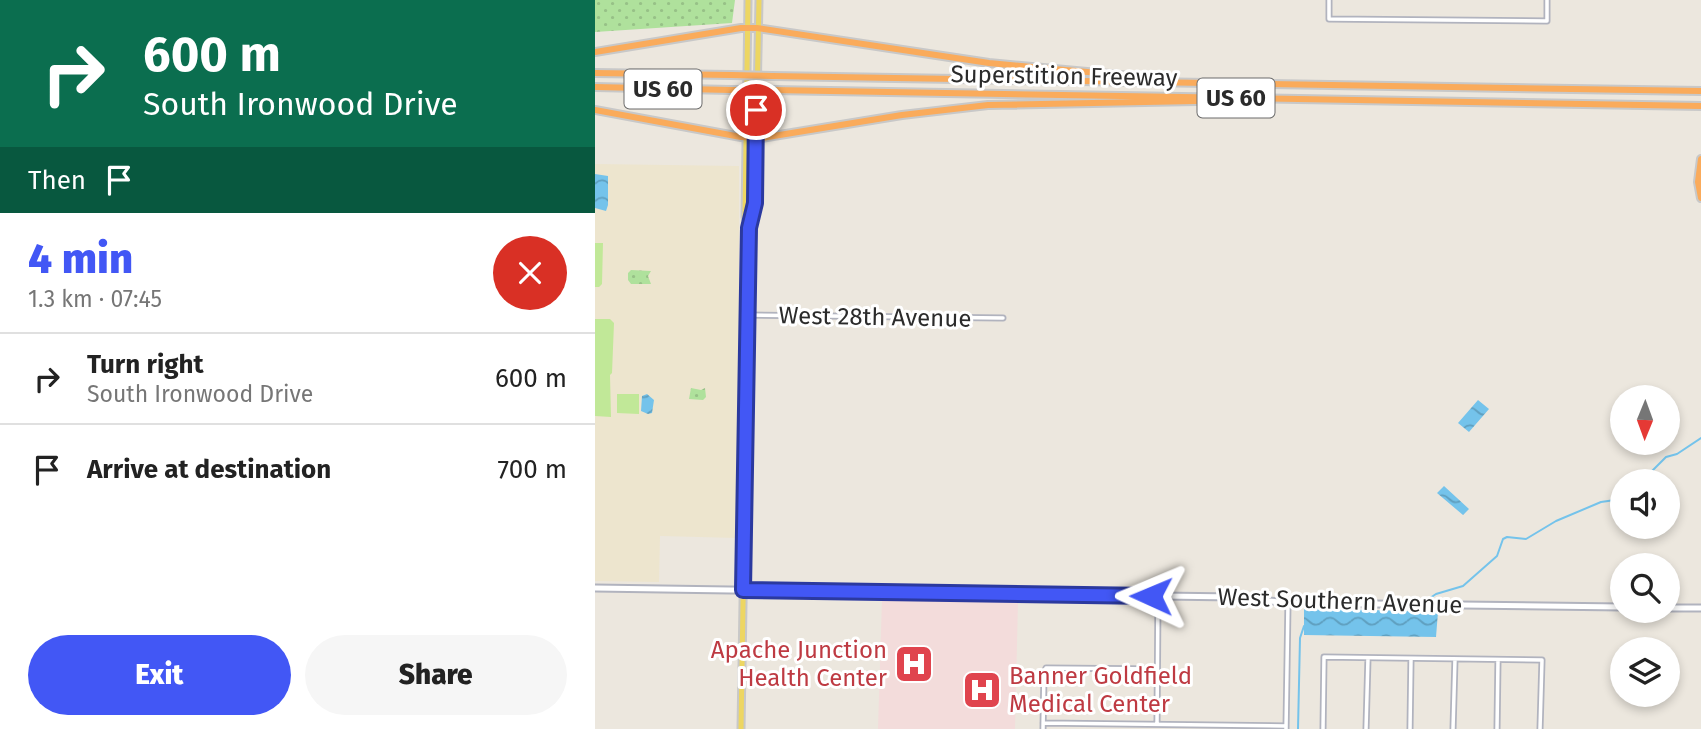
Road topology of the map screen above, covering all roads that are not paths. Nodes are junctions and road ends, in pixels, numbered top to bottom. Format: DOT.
graph roads {
  1 [pos="748,0"];
  2 [pos="759,0"];
  3 [pos="1329,0"];
  4 [pos="1547,0"];
  5 [pos="747,28"];
  6 [pos="758,28"];
  7 [pos="595,52"];
  8 [pos="595,73"];
  9 [pos="1189,82"];
  10 [pos="595,88"];
  11 [pos="1701,90"];
  12 [pos="1243,98"];
  13 [pos="1701,106"];
  14 [pos="595,110"];
  15 [pos="745,137"];
  16 [pos="756,138"];
  17 [pos="1701,159"];
  18 [pos="1701,198"];
  19 [pos="749,228"];
  20 [pos="747,315"];
  21 [pos="1003,318"];
  22 [pos="595,588"];
  23 [pos="743,590"];
  24 [pos="1158,596"];
  25 [pos="1288,603"];
  26 [pos="1610,607"];
  27 [pos="1680,608"];
  28 [pos="1701,608"];
  29 [pos="1368,658"];
  30 [pos="1411,659"];
  31 [pos="1455,659"];
  32 [pos="1497,660"];
  33 [pos="1157,668"];
  34 [pos="1044,723"];
  35 [pos="1157,724"];
  36 [pos="1249,727"];
  37 [pos="1286,727"];
  38 [pos="741,729"];
  39 [pos="1043,729"];
  40 [pos="1323,729"];
  41 [pos="1366,729"];
  42 [pos="1410,729"];
  43 [pos="1453,729"];
  44 [pos="1497,729"];
  45 [pos="1540,729"];
  1 -- 5 [label="main road"];
  2 -- 6 [label="main road"];
  3 -- 4 [label="street"];
  5 -- 6 [label="highway"];
  5 -- 7 [label="highway"];
  5 -- 15 [label="main road"];
  6 -- 9 [label="highway"];
  6 -- 16 [label="main road"];
  8 -- 9 [label="highway, Superstition Freeway / US 60, bridge"];
  9 -- 11 [label="highway, Superstition Freeway / US 60"];
  10 -- 12 [label="highway, Superstition Freeway / US 60, bridge"];
  12 -- 13 [label="highway, Superstition Freeway / US 60"];
  12 -- 16 [label="highway"];
  14 -- 15 [label="highway"];
  15 -- 16 [label="highway"];
  15 -- 19 [label="main road"];
  16 -- 19 [label="main road"];
  17 -- 18 [label="highway"];
  19 -- 20 [label="main road"];
  20 -- 21 [label="street, West 28th Avenue"];
  20 -- 23 [label="main road"];
  22 -- 23 [label="main road, West Southern Avenue"];
  23 -- 24 [label="main road, West Southern Avenue"];
  23 -- 38 [label="main road"];
  24 -- 25 [label="main road, West Southern Avenue"];
  24 -- 33 [label="street"];
  25 -- 26 [label="main road, West Southern Avenue"];
  25 -- 37 [label="street"];
  27 -- 28 [label="main road"];
  29 -- 30 [label="street"];
  29 -- 40 [label="street"];
  29 -- 41 [label="street"];
  30 -- 31 [label="street"];
  30 -- 42 [label="street"];
  31 -- 32 [label="street"];
  31 -- 43 [label="street"];
  32 -- 44 [label="street"];
  32 -- 45 [label="street"];
  33 -- 34 [label="street"];
  33 -- 35 [label="street"];
  34 -- 35 [label="street"];
  34 -- 39 [label="street"];
  35 -- 36 [label="street"];
  36 -- 37 [label="street"];
}
